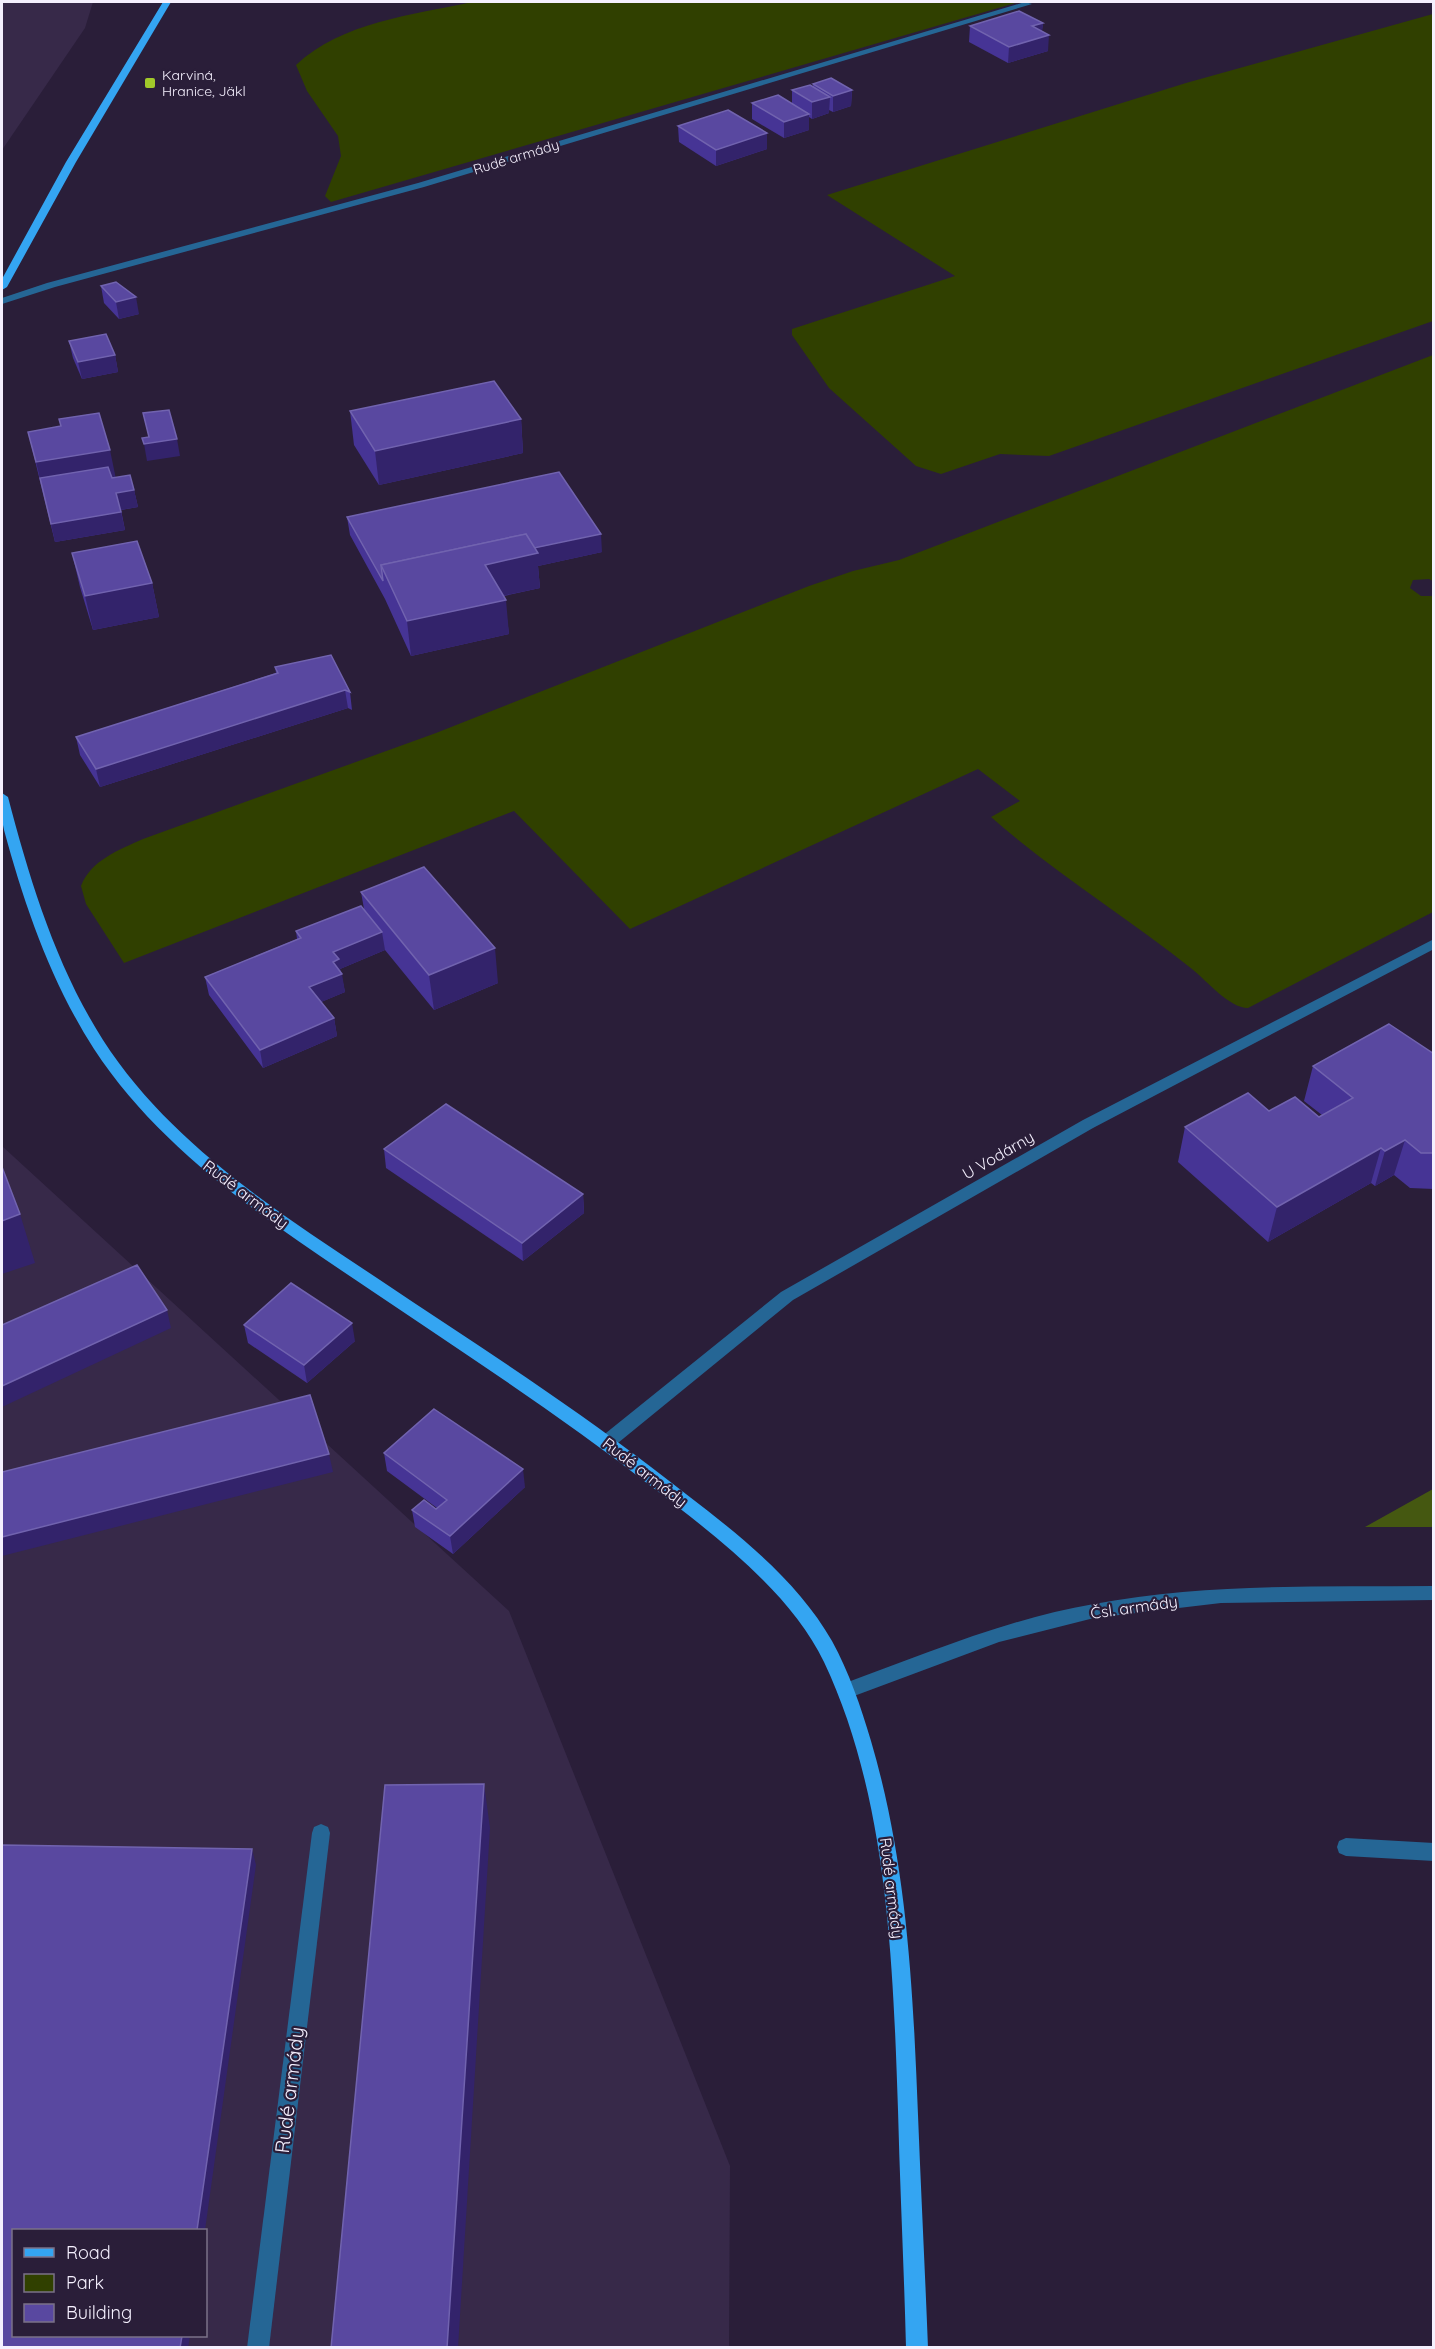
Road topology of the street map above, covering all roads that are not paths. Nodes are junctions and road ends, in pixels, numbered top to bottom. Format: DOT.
graph roads {
  1 [pos="167,2"];
  2 [pos="1028,4"];
  3 [pos="2,286"];
  4 [pos="2,301"];
  5 [pos="2,797"];
  6 [pos="1434,943"];
  7 [pos="607,1442"];
  8 [pos="1434,1593"];
  9 [pos="846,1691"];
  10 [pos="321,1833"];
  11 [pos="1346,1847"];
  12 [pos="1434,1852"];
  13 [pos="258,2348"];
  14 [pos="917,2348"];
  1 -- 3 [label="main road"];
  2 -- 4 [label="street, Rudé armády"];
  5 -- 7 [label="main road, Rudé armády"];
  6 -- 7 [label="street, U Vodárny"];
  7 -- 9 [label="main road, Rudé armády"];
  8 -- 9 [label="street, Čsl. armády"];
  9 -- 14 [label="main road, Rudé armády"];
  10 -- 13 [label="street, Rudé armády"];
  11 -- 12 [label="street"];
}
